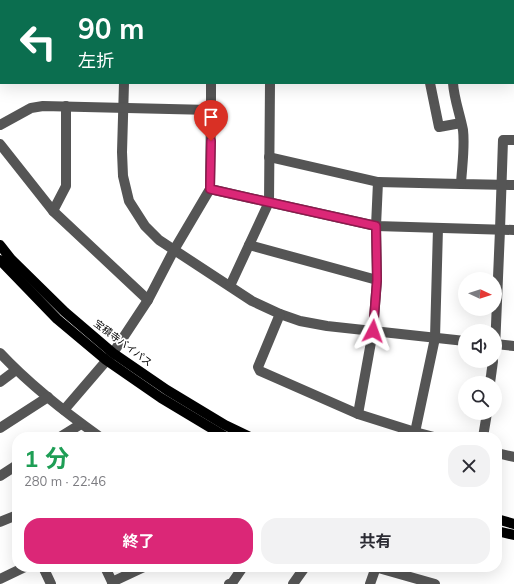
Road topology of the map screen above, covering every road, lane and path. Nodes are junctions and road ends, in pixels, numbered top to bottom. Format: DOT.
graph roads {
  1 [pos="124,84"];
  2 [pos="211,84"];
  3 [pos="270,84"];
  4 [pos="430,84"];
  5 [pos="453,84"];
  6 [pos="66,106"];
  7 [pos="124,108"];
  8 [pos="211,110"];
  9 [pos="461,122"];
  10 [pos="0,125"];
  11 [pos="514,140"];
  12 [pos="0,144"];
  13 [pos="269,157"];
  14 [pos="378,182"];
  15 [pos="461,184"];
  16 [pos="502,185"];
  17 [pos="514,185"];
  18 [pos="210,189"];
  19 [pos="269,202"];
  20 [pos="53,211"];
  21 [pos="376,226"];
  22 [pos="438,228"];
  23 [pos="500,230"];
  24 [pos="514,230"];
  25 [pos="0,245"];
  26 [pos="249,245"];
  27 [pos="174,250"];
  28 [pos="0,260"];
  29 [pos="377,280"];
  30 [pos="230,286"];
  31 [pos="148,300"];
  32 [pos="280,314"];
  33 [pos="496,324"];
  34 [pos="373,331"];
  35 [pos="435,338"];
  36 [pos="458,340"];
  37 [pos="502,346"];
  38 [pos="514,346"];
  39 [pos="0,353"];
  40 [pos="110,356"];
  41 [pos="16,370"];
  42 [pos="0,382"];
  43 [pos="48,397"];
  44 [pos="64,410"];
  45 [pos="358,414"];
  46 [pos="485,420"];
  47 [pos="81,424"];
  48 [pos="0,428"];
  49 [pos="68,432"];
  50 [pos="93,432"];
  51 [pos="218,432"];
  52 [pos="240,432"];
  53 [pos="407,432"];
  54 [pos="416,432"];
  55 [pos="484,432"];
  56 [pos="502,454"];
  57 [pos="514,457"];
  58 [pos="12,468"];
  59 [pos="0,476"];
  60 [pos="12,517"];
  61 [pos="502,520"];
  62 [pos="0,522"];
  63 [pos="514,524"];
  64 [pos="502,532"];
  65 [pos="514,535"];
  66 [pos="15,572"];
  67 [pos="45,572"];
  68 [pos="108,572"];
  69 [pos="134,572"];
  70 [pos="240,572"];
  71 [pos="301,572"];
  72 [pos="374,572"];
  73 [pos="392,572"];
  74 [pos="0,579"];
  75 [pos="113,583"];
  76 [pos="51,584"];
  77 [pos="229,584"];
  78 [pos="293,584"];
  79 [pos="370,584"];
  80 [pos="434,584"];
  1 -- 7 [label="street"];
  2 -- 8 [label="street"];
  3 -- 13 [label="street"];
  4 -- 9 [label="street"];
  5 -- 9 [label="street"];
  6 -- 7 [label="street"];
  6 -- 10 [label="street"];
  6 -- 20 [label="street"];
  7 -- 8 [label="street"];
  7 -- 27 [label="street"];
  8 -- 18 [label="street"];
  9 -- 15 [label="street"];
  11 -- 16 [label="street"];
  12 -- 20 [label="street"];
  13 -- 14 [label="street"];
  13 -- 19 [label="street"];
  14 -- 15 [label="street"];
  14 -- 21 [label="street"];
  15 -- 16 [label="street"];
  16 -- 17 [label="street"];
  16 -- 23 [label="street"];
  18 -- 19 [label="street"];
  18 -- 27 [label="street"];
  19 -- 21 [label="street"];
  19 -- 26 [label="street"];
  20 -- 31 [label="street"];
  21 -- 22 [label="street"];
  21 -- 29 [label="street"];
  22 -- 23 [label="street"];
  22 -- 35 [label="street"];
  23 -- 24 [label="street"];
  23 -- 33 [label="street"];
  25 -- 40 [label="main road, 宝積寺バイパス"];
  26 -- 29 [label="street"];
  26 -- 30 [label="street"];
  27 -- 30 [label="street"];
  27 -- 31 [label="street"];
  28 -- 40 [label="main road, 宝積寺バイパス"];
  29 -- 34 [label="street"];
  30 -- 32 [label="street"];
  31 -- 40 [label="street"];
  32 -- 34 [label="street"];
  32 -- 45 [label="street"];
  34 -- 35 [label="street"];
  34 -- 45 [label="street"];
  35 -- 36 [label="street"];
  35 -- 54 [label="street"];
  37 -- 38 [label="street"];
  39 -- 41 [label="street"];
  40 -- 44 [label="street"];
  40 -- 51 [label="main road, 宝積寺バイパス"];
  40 -- 52 [label="main road, 宝積寺バイパス"];
  41 -- 42 [label="street"];
  41 -- 43 [label="street"];
  43 -- 44 [label="street"];
  43 -- 48 [label="street"];
  44 -- 47 [label="street"];
  45 -- 53 [label="street"];
  46 -- 55 [label="street"];
  47 -- 49 [label="street"];
  47 -- 50 [label="street"];
  56 -- 57 [label="street"];
  58 -- 59 [label="street"];
  60 -- 62 [label="street"];
  61 -- 63 [label="main road"];
  64 -- 65 [label="main road"];
  66 -- 74 [label="street"];
  67 -- 76 [label="street"];
  68 -- 75 [label="street"];
  69 -- 75 [label="street"];
  70 -- 77 [label="street"];
  71 -- 78 [label="street"];
  72 -- 79 [label="street"];
  73 -- 80 [label="street"];
}
